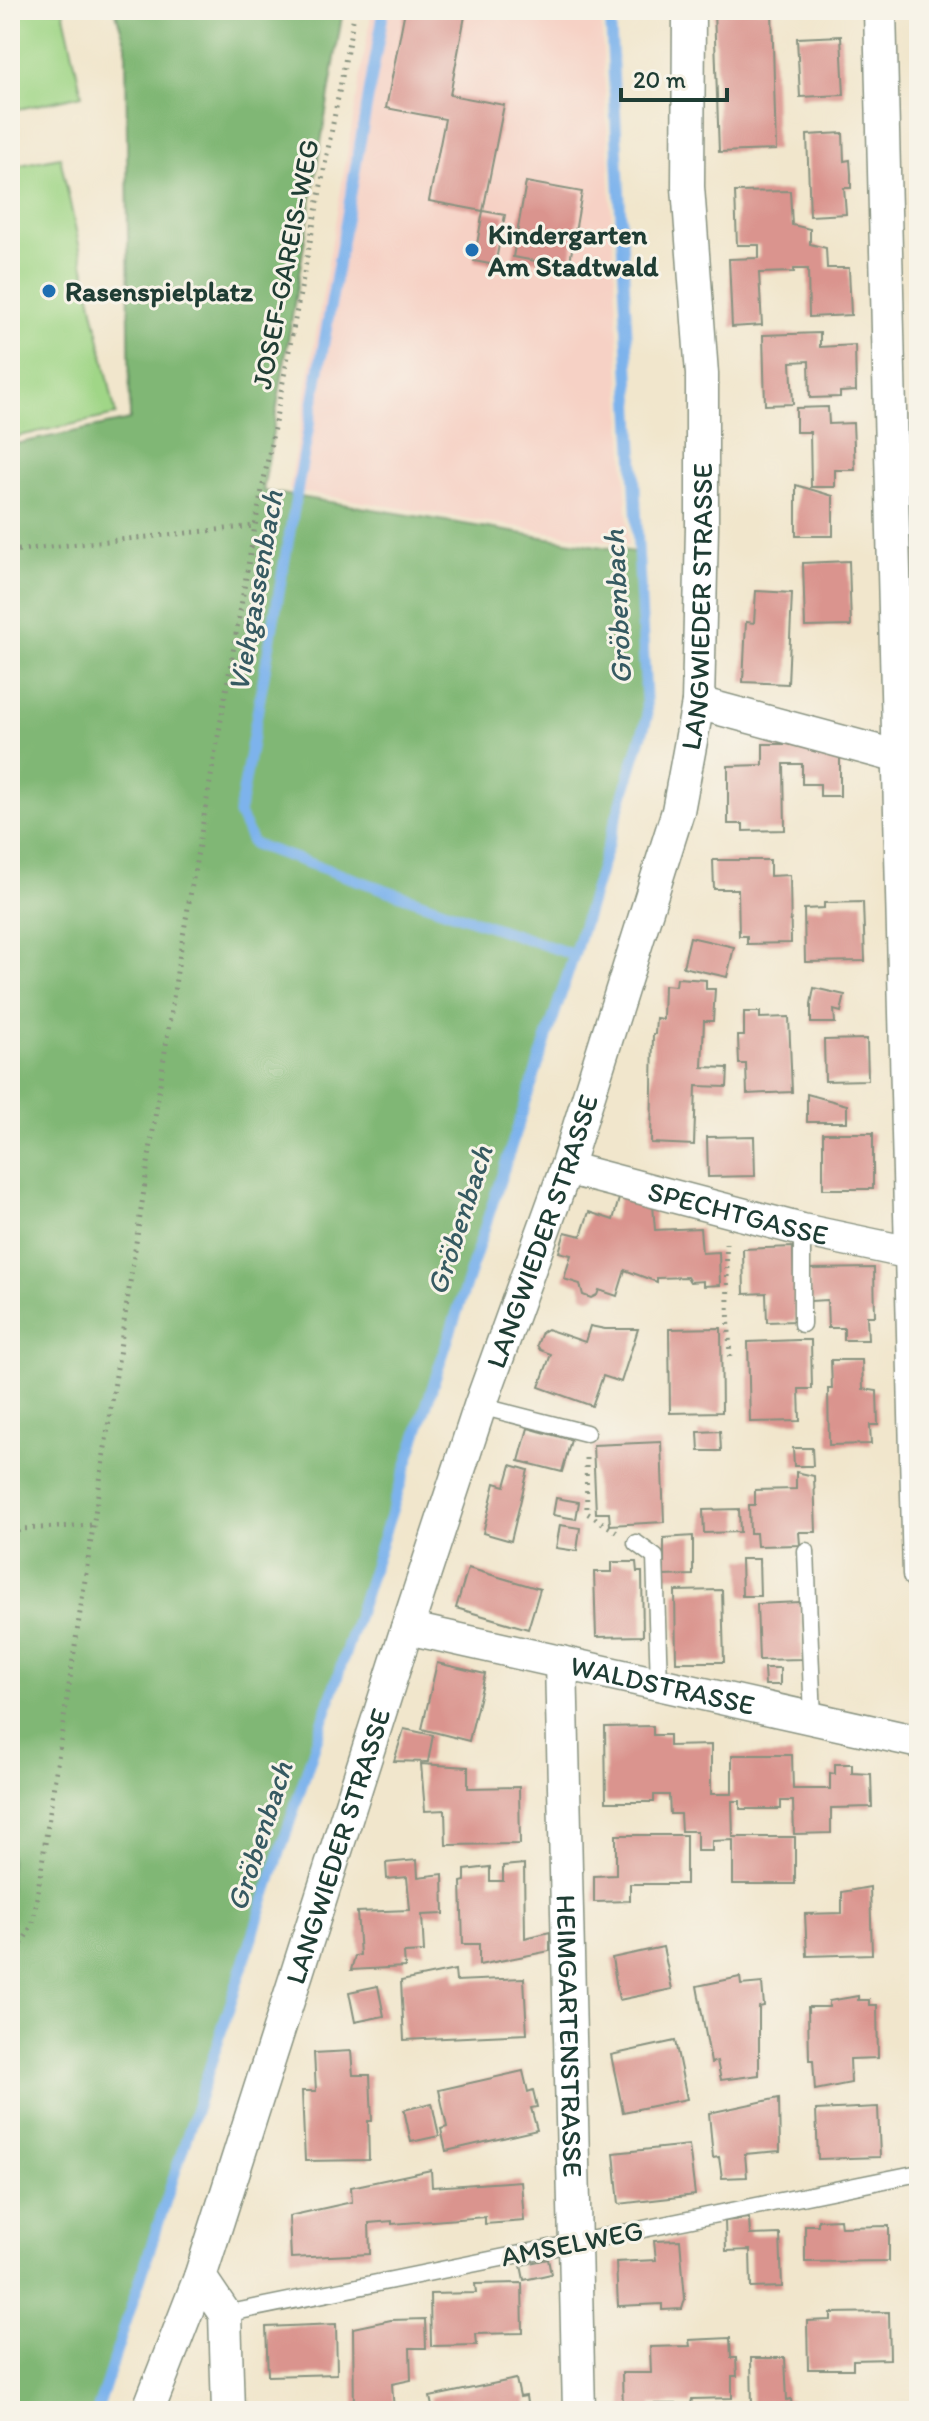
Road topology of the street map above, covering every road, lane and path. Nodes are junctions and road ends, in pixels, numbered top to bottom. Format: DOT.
graph roads {
  1 [pos="355,10"];
  2 [pos="689,10"];
  3 [pos="880,10"];
  4 [pos="255,526"];
  5 [pos="10,551"];
  6 [pos="698,703"];
  7 [pos="905,748"];
  8 [pos="566,1168"];
  9 [pos="726,1210"];
  10 [pos="802,1230"];
  11 [pos="911,1253"];
  12 [pos="802,1324"];
  13 [pos="730,1362"];
  14 [pos="480,1406"];
  15 [pos="917,1408"];
  16 [pos="586,1433"];
  17 [pos="92,1525"];
  18 [pos="10,1534"];
  19 [pos="636,1543"];
  20 [pos="806,1551"];
  21 [pos="919,1574"];
  22 [pos="407,1628"];
  23 [pos="561,1662"];
  24 [pos="659,1684"];
  25 [pos="813,1718"];
  26 [pos="919,1742"];
  27 [pos="10,1965"];
  28 [pos="919,2173"];
  29 [pos="576,2242"];
  30 [pos="200,2277"];
  31 [pos="225,2314"];
  32 [pos="148,2411"];
  33 [pos="228,2411"];
  34 [pos="579,2411"];
  1 -- 4 [label="path, JOSEF-GAREIS-WEG"];
  2 -- 6 [label="street, LANGWIEDER STRASSE"];
  3 -- 7 [label="street"];
  4 -- 5 [label="path"];
  4 -- 17 [label="path, JOSEF-GAREIS-WEG"];
  6 -- 7 [label="street"];
  6 -- 8 [label="street, LANGWIEDER STRASSE"];
  7 -- 11 [label="street"];
  8 -- 9 [label="street, SPECHTGASSE"];
  8 -- 14 [label="street, LANGWIEDER STRASSE"];
  9 -- 10 [label="street, SPECHTGASSE"];
  9 -- 13 [label="path"];
  10 -- 11 [label="street, SPECHTGASSE"];
  10 -- 12 [label="lane"];
  11 -- 15 [label="street"];
  14 -- 16 [label="lane"];
  14 -- 22 [label="street, LANGWIEDER STRASSE"];
  15 -- 21 [label="street"];
  16 -- 19 [label="path"];
  17 -- 18 [label="path"];
  17 -- 27 [label="path, JOSEF-GAREIS-WEG"];
  19 -- 24 [label="lane"];
  20 -- 25 [label="lane"];
  22 -- 23 [label="street, WALDSTRASSE"];
  22 -- 30 [label="street, LANGWIEDER STRASSE"];
  23 -- 24 [label="street, WALDSTRASSE"];
  23 -- 29 [label="street, HEIMGARTENSTRASSE"];
  24 -- 25 [label="street, WALDSTRASSE"];
  25 -- 26 [label="street, WALDSTRASSE"];
  28 -- 29 [label="lane, AMSELWEG"];
  29 -- 31 [label="lane, AMSELWEG"];
  29 -- 34 [label="street, HEIMGARTENSTRASSE"];
  30 -- 31 [label="street"];
  30 -- 32 [label="street, LANGWIEDER STRASSE"];
  31 -- 33 [label="street"];
}
